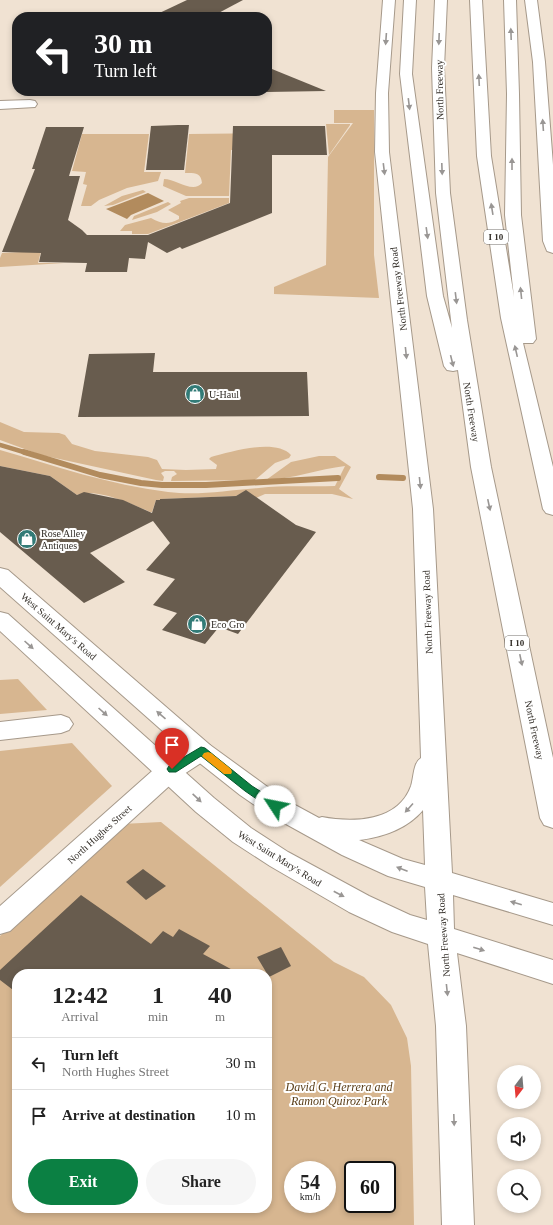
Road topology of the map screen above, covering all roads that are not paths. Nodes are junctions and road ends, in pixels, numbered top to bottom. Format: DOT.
graph roads {
  1 [pos="390,0"];
  2 [pos="410,0"];
  3 [pos="441,0"];
  4 [pos="476,0"];
  5 [pos="510,0"];
  6 [pos="531,0"];
  7 [pos="30,104"];
  8 [pos="0,105"];
  9 [pos="553,248"];
  10 [pos="481,467"];
  11 [pos="543,471"];
  12 [pos="553,509"];
  13 [pos="0,575"];
  14 [pos="0,619"];
  15 [pos="61,724"];
  16 [pos="0,731"];
  17 [pos="432,746"];
  18 [pos="201,750"];
  19 [pos="169,771"];
  20 [pos="553,818"];
  21 [pos="296,819"];
  22 [pos="439,881"];
  23 [pos="553,914"];
  24 [pos="0,923"];
  25 [pos="441,937"];
  26 [pos="553,972"];
  27 [pos="458,1225"];
  1 -- 17 [label="main road, North Freeway Road, one-way"];
  2 -- 10 [label="main road, one-way"];
  3 -- 10 [label="main road, North Freeway / I 10, one-way"];
  11 -- 4 [label="main road, I 10, one-way"];
  11 -- 5 [label="main road, one-way"];
  9 -- 6 [label="main road, one-way"];
  7 -- 8 [label="main road"];
  10 -- 20 [label="main road, North Freeway / I 10, one-way"];
  11 -- 12 [label="main road, I 10"];
  18 -- 13 [label="main road, West Saint Mary's Road, one-way"];
  14 -- 19 [label="main road, West Saint Mary's Road, one-way"];
  15 -- 16 [label="main road"];
  17 -- 21 [label="main road, one-way"];
  17 -- 22 [label="main road, North Freeway Road"];
  18 -- 19 [label="main road, North Hughes Street"];
  18 -- 21 [label="main road, West Saint Mary's Road"];
  19 -- 24 [label="main road, North Hughes Street"];
  19 -- 25 [label="main road, West Saint Mary's Road, one-way"];
  22 -- 21 [label="main road, West Saint Mary's Road, one-way"];
  23 -- 22 [label="main road, West Saint Mary's Road, one-way"];
  22 -- 25 [label="main road, North Freeway Road"];
  25 -- 26 [label="main road, West Saint Mary's Road, one-way"];
  25 -- 27 [label="main road, North Freeway Road, one-way"];
}
